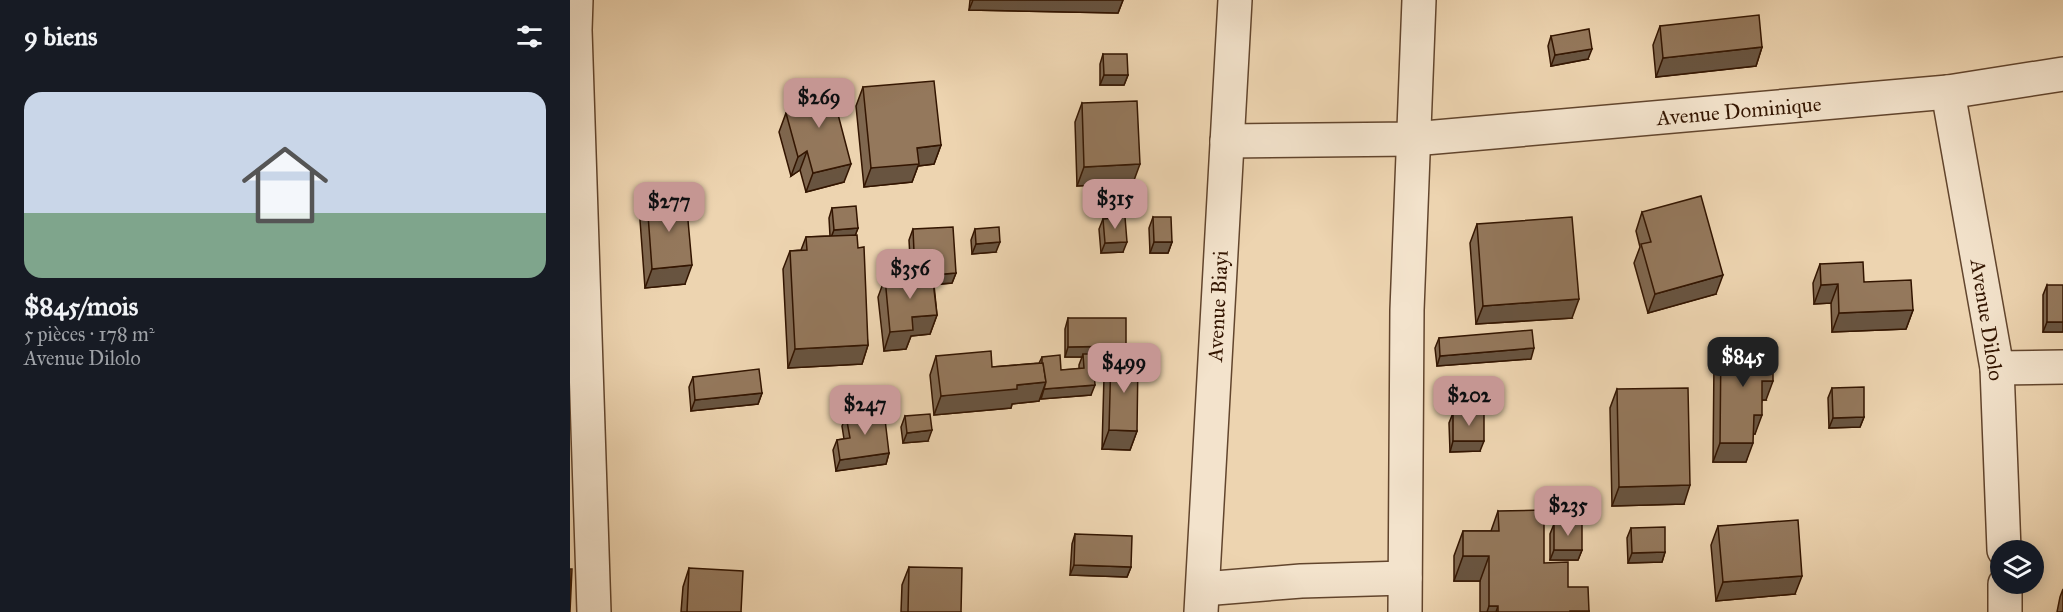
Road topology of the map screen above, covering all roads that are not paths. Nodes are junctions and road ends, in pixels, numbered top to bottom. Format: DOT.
graph roads {
  1 [pos="1235,0"];
  2 [pos="1419,0"];
  3 [pos="574,20"];
  4 [pos="2063,74"];
  5 [pos="1948,92"];
  6 [pos="1413,139"];
  7 [pos="1227,141"];
  8 [pos="1997,368"];
  9 [pos="2063,368"];
  10 [pos="579,457"];
  11 [pos="2004,540"];
  12 [pos="1405,578"];
  13 [pos="2005,594"];
  14 [pos="1202,600"];
  15 [pos="594,612"];
  16 [pos="1405,612"];
  17 [pos="2005,612"];
  1 -- 7 [label="street, Avenue Biayi"];
  2 -- 6 [label="street"];
  3 -- 10 [label="street"];
  4 -- 5 [label="street, Avenue Dominique"];
  5 -- 6 [label="street, Avenue Dominique"];
  5 -- 8 [label="street, Avenue Dilolo"];
  6 -- 7 [label="street, Avenue Dominique"];
  6 -- 12 [label="street"];
  7 -- 14 [label="street, Avenue Biayi"];
  8 -- 9 [label="street"];
  8 -- 11 [label="street, Avenue Dilolo"];
  10 -- 15 [label="street"];
  12 -- 14 [label="street"];
  12 -- 16 [label="street"];
  13 -- 17 [label="street"];
}
